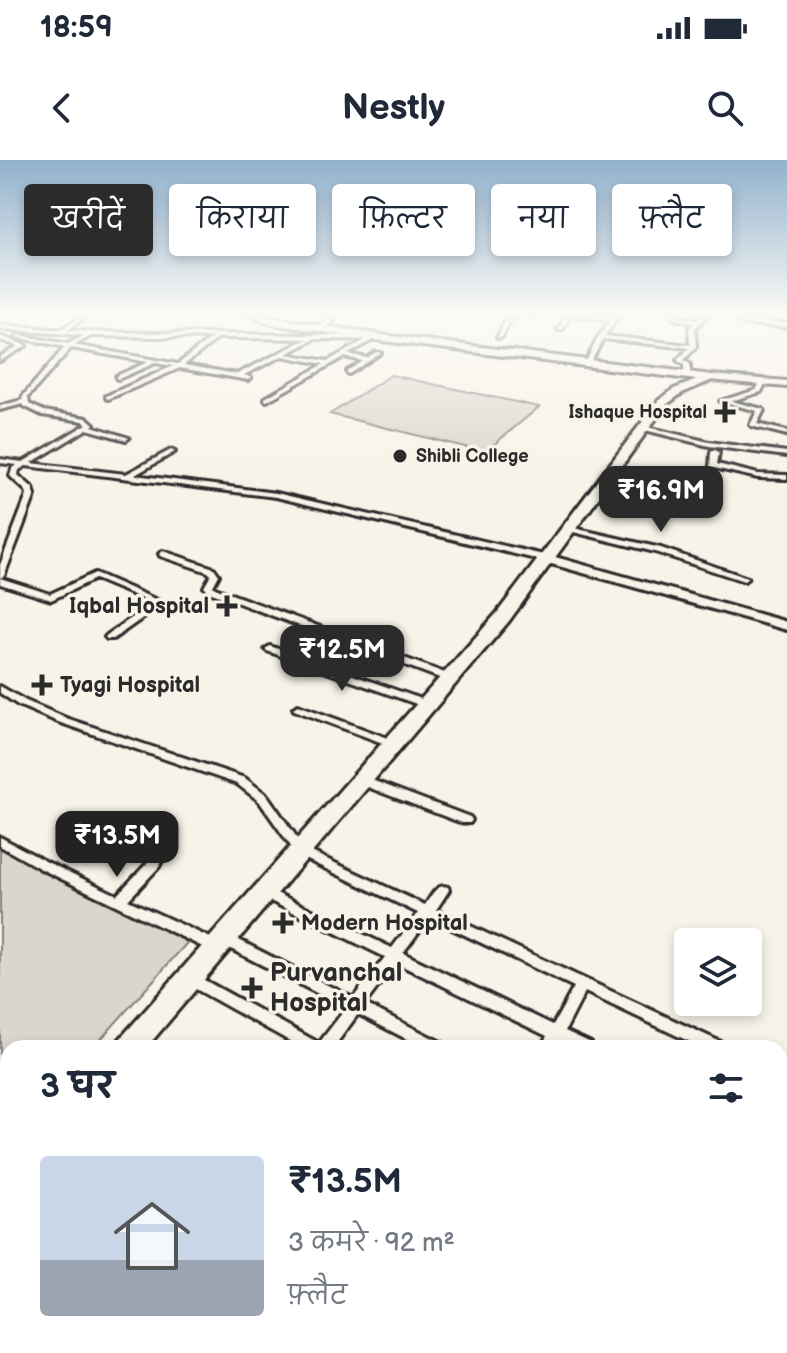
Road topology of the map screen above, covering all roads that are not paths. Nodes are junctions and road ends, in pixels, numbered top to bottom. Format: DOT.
graph roads {
  1 [pos="52,369"];
  2 [pos="137,369"];
  3 [pos="173,369"];
  4 [pos="195,369"];
  5 [pos="254,369"];
  6 [pos="319,369"];
  7 [pos="354,369"];
  8 [pos="609,369"];
  9 [pos="687,369"];
  10 [pos="349,372"];
  11 [pos="238,376"];
  12 [pos="118,377"];
  13 [pos="248,378"];
  14 [pos="712,378"];
  15 [pos="688,381"];
  16 [pos="763,382"];
  17 [pos="787,384"];
  18 [pos="108,397"];
  19 [pos="267,399"];
  20 [pos="25,401"];
  21 [pos="0,408"];
  22 [pos="88,427"];
  23 [pos="643,428"];
  24 [pos="787,433"];
  25 [pos="126,438"];
  26 [pos="171,452"];
  27 [pos="715,452"];
  28 [pos="787,454"];
  29 [pos="0,461"];
  30 [pos="18,463"];
  31 [pos="0,470"];
  32 [pos="127,477"];
  33 [pos="787,477"];
  34 [pos="568,528"];
  35 [pos="163,554"];
  36 [pos="548,559"];
  37 [pos="744,578"];
  38 [pos="0,579"];
  39 [pos="787,626"];
  40 [pos="110,637"];
  41 [pos="270,649"];
  42 [pos="449,678"];
  43 [pos="0,689"];
  44 [pos="426,704"];
  45 [pos="298,708"];
  46 [pos="392,743"];
  47 [pos="361,780"];
  48 [pos="466,820"];
  49 [pos="0,841"];
  50 [pos="130,843"];
  51 [pos="301,852"];
  52 [pos="443,890"];
  53 [pos="265,893"];
  54 [pos="120,900"];
  55 [pos="427,913"];
  56 [pos="221,943"];
  57 [pos="395,956"];
  58 [pos="190,979"];
  59 [pos="582,985"];
  60 [pos="355,1007"];
  61 [pos="556,1034"];
  62 [pos="136,1040"];
  63 [pos="301,1040"];
  64 [pos="330,1040"];
  65 [pos="422,1040"];
  66 [pos="553,1040"];
  67 [pos="569,1040"];
  68 [pos="701,1040"];
  1 -- 20 [label="street"];
  2 -- 12 [label="street"];
  3 -- 18 [label="street"];
  4 -- 11 [label="street"];
  5 -- 11 [label="street"];
  6 -- 19 [label="street"];
  7 -- 10 [label="street"];
  8 -- 15 [label="highway"];
  9 -- 15 [label="street"];
  11 -- 13 [label="street"];
  14 -- 15 [label="highway"];
  14 -- 16 [label="street"];
  15 -- 23 [label="highway"];
  16 -- 17 [label="street"];
  16 -- 24 [label="street"];
  20 -- 21 [label="street"];
  20 -- 22 [label="street"];
  22 -- 25 [label="street"];
  22 -- 30 [label="street"];
  23 -- 28 [label="street"];
  23 -- 34 [label="highway"];
  26 -- 32 [label="street"];
  27 -- 33 [label="street"];
  29 -- 30 [label="street"];
  30 -- 31 [label="street"];
  30 -- 32 [label="street"];
  30 -- 38 [label="street"];
  32 -- 36 [label="street"];
  34 -- 36 [label="highway"];
  34 -- 37 [label="street"];
  35 -- 42 [label="street"];
  36 -- 39 [label="street"];
  36 -- 42 [label="highway"];
  38 -- 40 [label="street"];
  41 -- 44 [label="street"];
  42 -- 44 [label="highway"];
  43 -- 51 [label="street"];
  44 -- 46 [label="highway"];
  45 -- 46 [label="street"];
  46 -- 47 [label="highway"];
  47 -- 48 [label="street"];
  47 -- 51 [label="highway"];
  49 -- 54 [label="street"];
  50 -- 54 [label="street"];
  51 -- 53 [label="highway"];
  51 -- 55 [label="street"];
  52 -- 55 [label="street"];
  53 -- 56 [label="highway"];
  53 -- 57 [label="street"];
  54 -- 56 [label="street"];
  55 -- 57 [label="street"];
  55 -- 59 [label="street"];
  56 -- 58 [label="highway"];
  56 -- 60 [label="street"];
  57 -- 60 [label="street"];
  57 -- 61 [label="street"];
  58 -- 62 [label="highway"];
  58 -- 63 [label="street"];
  59 -- 61 [label="street"];
  59 -- 68 [label="street"];
  60 -- 64 [label="street"];
  60 -- 65 [label="street"];
  61 -- 66 [label="street"];
  61 -- 67 [label="street"];
}
